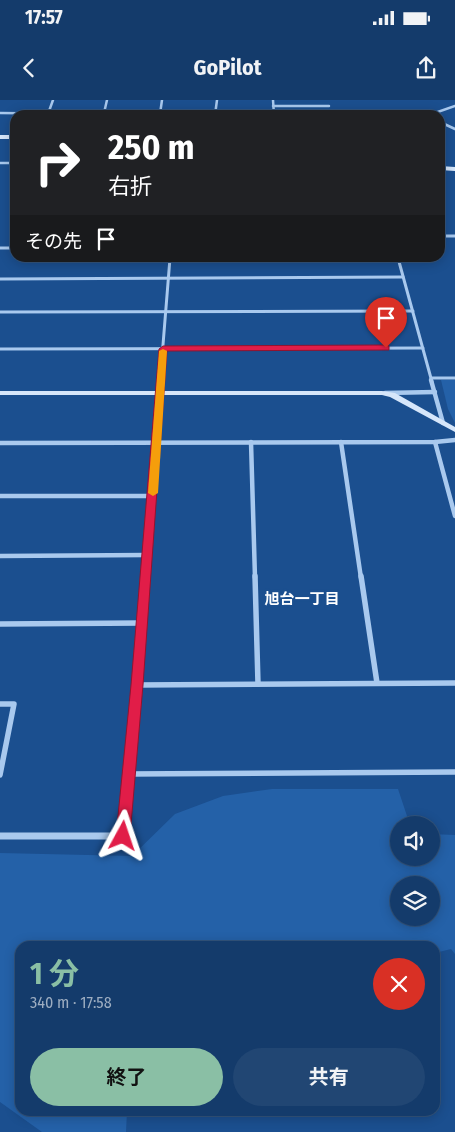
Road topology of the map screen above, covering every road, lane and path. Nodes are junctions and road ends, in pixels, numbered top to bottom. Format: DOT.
graph roads {
  1 [pos="273,100"];
  2 [pos="273,106"];
  3 [pos="329,106"];
  4 [pos="273,110"];
  5 [pos="170,262"];
  6 [pos="399,262"];
  7 [pos="0,278"];
  8 [pos="169,278"];
  9 [pos="403,278"];
  10 [pos="166,311"];
  11 [pos="413,311"];
  12 [pos="0,312"];
  13 [pos="423,348"];
  14 [pos="0,349"];
  15 [pos="163,349"];
  16 [pos="432,378"];
  17 [pos="455,378"];
  18 [pos="160,392"];
  19 [pos="435,392"];
  20 [pos="0,393"];
  21 [pos="382,393"];
  22 [pos="443,423"];
  23 [pos="455,430"];
  24 [pos="455,440"];
  25 [pos="251,442"];
  26 [pos="341,442"];
  27 [pos="435,442"];
  28 [pos="0,443"];
  29 [pos="156,443"];
  30 [pos="0,496"];
  31 [pos="152,496"];
  32 [pos="455,516"];
  33 [pos="147,555"];
  34 [pos="0,556"];
  35 [pos="142,623"];
  36 [pos="0,624"];
  37 [pos="377,683"];
  38 [pos="455,683"];
  39 [pos="258,684"];
  40 [pos="137,685"];
  41 [pos="0,704"];
  42 [pos="455,772"];
  43 [pos="128,774"];
  44 [pos="0,775"];
  45 [pos="0,836"];
  1 -- 2 [label="street"];
  2 -- 3 [label="street"];
  2 -- 4 [label="street"];
  5 -- 8 [label="street"];
  6 -- 9 [label="street"];
  7 -- 8 [label="street"];
  8 -- 9 [label="street"];
  8 -- 10 [label="street"];
  9 -- 11 [label="street"];
  10 -- 11 [label="street"];
  10 -- 12 [label="street"];
  10 -- 15 [label="street"];
  11 -- 13 [label="street"];
  13 -- 15 [label="street"];
  13 -- 16 [label="street"];
  14 -- 15 [label="street"];
  15 -- 18 [label="street"];
  16 -- 17 [label="street"];
  16 -- 19 [label="street"];
  18 -- 20 [label="street"];
  18 -- 21 [label="street"];
  18 -- 29 [label="street"];
  19 -- 21 [label="street"];
  19 -- 22 [label="street"];
  21 -- 22 [label="street"];
  22 -- 23 [label="street"];
  24 -- 27 [label="street"];
  25 -- 26 [label="street"];
  25 -- 29 [label="street"];
  25 -- 39 [label="street"];
  26 -- 27 [label="street"];
  26 -- 37 [label="street"];
  27 -- 32 [label="street"];
  28 -- 29 [label="street"];
  29 -- 31 [label="street"];
  30 -- 31 [label="street"];
  31 -- 33 [label="street"];
  33 -- 34 [label="street"];
  33 -- 35 [label="street"];
  35 -- 36 [label="street"];
  35 -- 40 [label="street"];
  37 -- 38 [label="street"];
  37 -- 39 [label="street"];
  39 -- 40 [label="street"];
  40 -- 43 [label="street"];
  41 -- 44 [label="street"];
  42 -- 43 [label="street"];
  43 -- 45 [label="street"];
}
